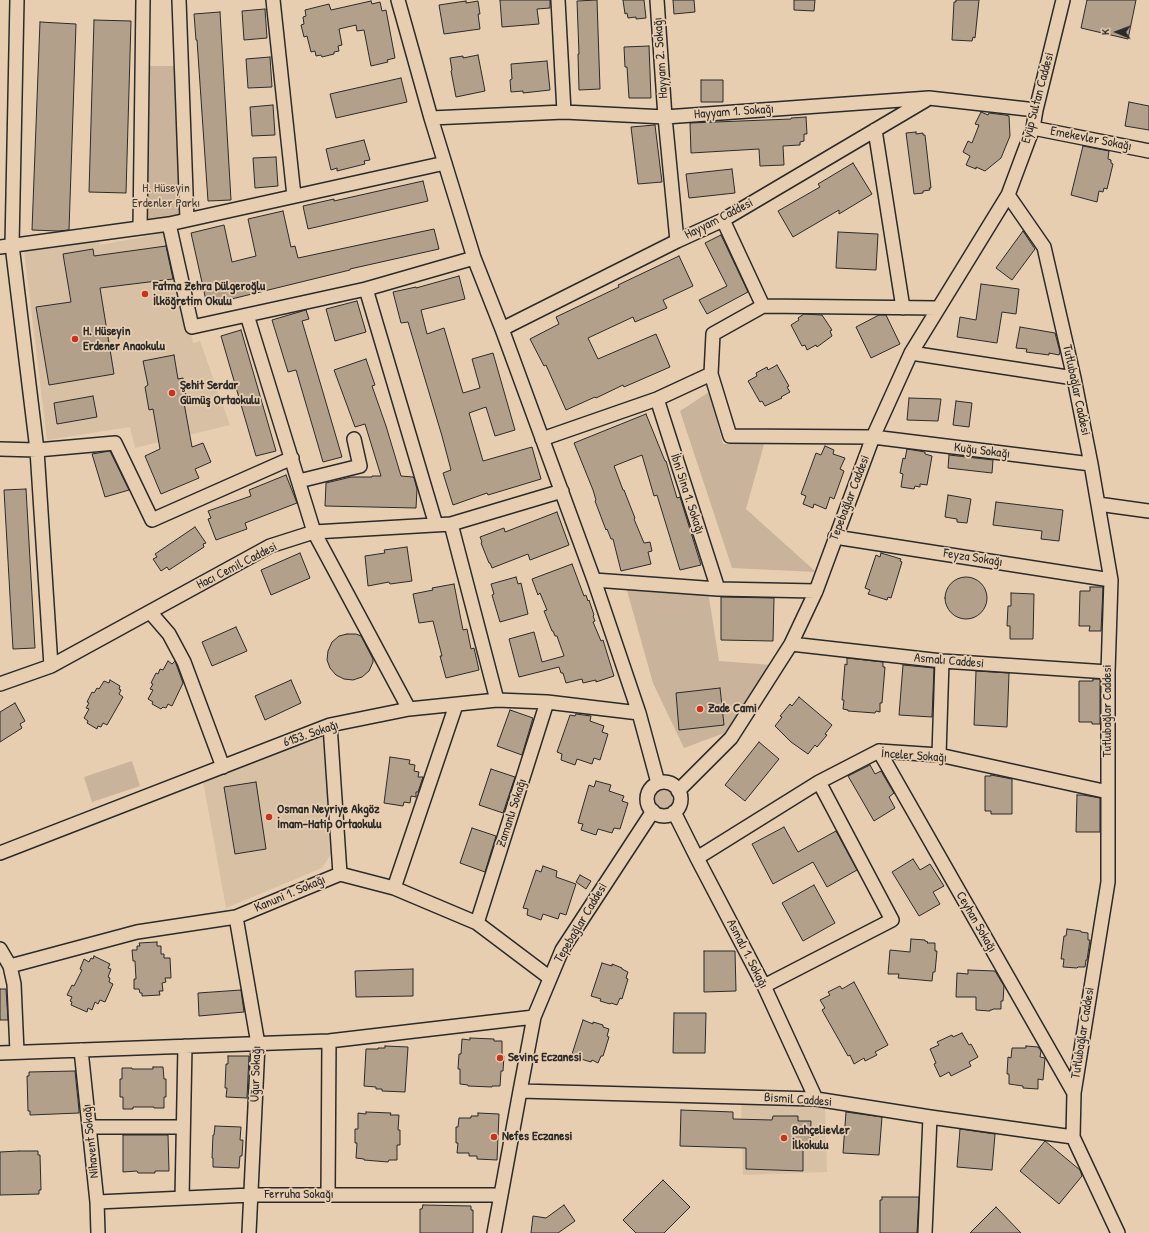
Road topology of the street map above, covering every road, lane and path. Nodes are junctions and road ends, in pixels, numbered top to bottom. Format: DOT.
graph roads {
  1 [pos="17,0"];
  2 [pos="143,0"];
  3 [pos="179,0"];
  4 [pos="273,0"];
  5 [pos="398,0"];
  6 [pos="558,0"];
  7 [pos="657,0"];
  8 [pos="1063,0"];
  9 [pos="929,98"];
  10 [pos="1036,110"];
  11 [pos="564,112"];
  12 [pos="665,117"];
  13 [pos="431,118"];
  14 [pos="1033,128"];
  15 [pos="875,130"];
  16 [pos="1149,151"];
  17 [pos="445,163"];
  18 [pos="1008,195"];
  19 [pos="294,196"];
  20 [pos="187,220"];
  21 [pos="723,220"];
  22 [pos="169,224"];
  23 [pos="140,228"];
  24 [pos="677,241"];
  25 [pos="6,246"];
  26 [pos="474,258"];
  27 [pos="366,289"];
  28 [pos="763,306"];
  29 [pos="903,308"];
  30 [pos="938,308"];
  31 [pos="247,315"];
  32 [pos="502,329"];
  33 [pos="911,353"];
  34 [pos="711,374"];
  35 [pos="1074,378"];
  36 [pos="657,399"];
  37 [pos="873,437"];
  38 [pos="354,439"];
  39 [pos="542,440"];
  40 [pos="0,449"];
  41 [pos="37,450"];
  42 [pos="292,458"];
  43 [pos="1091,464"];
  44 [pos="300,481"];
  45 [pos="562,491"];
  46 [pos="1098,504"];
  47 [pos="1149,511"];
  48 [pos="451,524"];
  49 [pos="436,525"];
  50 [pos="314,532"];
  51 [pos="835,537"];
  52 [pos="594,580"];
  53 [pos="1111,580"];
  54 [pos="718,589"];
  55 [pos="816,591"];
  56 [pos="150,612"];
  57 [pos="791,644"];
  58 [pos="942,661"];
  59 [pos="51,666"];
  60 [pos="1108,672"];
  61 [pos="0,684"];
  62 [pos="497,700"];
  63 [pos="547,702"];
  64 [pos="456,705"];
  65 [pos="409,710"];
  66 [pos="639,713"];
  67 [pos="330,725"];
  68 [pos="879,751"];
  69 [pos="938,755"];
  70 [pos="223,767"];
  71 [pos="819,782"];
  72 [pos="658,783"];
  73 [pos="678,791"];
  74 [pos="1108,792"];
  75 [pos="653,811"];
  76 [pos="674,812"];
  77 [pos="0,853"];
  78 [pos="697,858"];
  79 [pos="340,874"];
  80 [pos="394,888"];
  81 [pos="236,917"];
  82 [pos="477,923"];
  83 [pos="0,949"];
  84 [pos="10,966"];
  85 [pos="550,978"];
  86 [pos="764,986"];
  87 [pos="534,1017"];
  88 [pos="329,1041"];
  89 [pos="258,1044"];
  90 [pos="185,1046"];
  91 [pos="81,1050"];
  92 [pos="17,1052"];
  93 [pos="0,1053"];
  94 [pos="520,1091"];
  95 [pos="1074,1093"];
  96 [pos="816,1099"];
  97 [pos="930,1118"];
  98 [pos="89,1127"];
  99 [pos="183,1127"];
  100 [pos="1073,1137"];
  101 [pos="501,1194"];
  102 [pos="251,1195"];
  103 [pos="328,1195"];
  104 [pos="182,1198"];
  105 [pos="97,1202"];
  106 [pos="98,1233"];
  107 [pos="250,1233"];
  108 [pos="494,1233"];
  109 [pos="925,1233"];
  110 [pos="1118,1233"];
  1 -- 25 [label="street"];
  2 -- 23 [label="street"];
  3 -- 20 [label="street"];
  4 -- 19 [label="street"];
  5 -- 13 [label="street"];
  6 -- 11 [label="street"];
  7 -- 12 [label="street, Hayyam 2. Sokağı"];
  8 -- 10 [label="street, Eyüp Sultan Caddesi"];
  9 -- 10 [label="street, Hayyam 1. Sokağı"];
  9 -- 12 [label="street, Hayyam 1. Sokağı"];
  9 -- 15 [label="street, Hayyam Caddesi"];
  10 -- 14 [label="street, Eyüp Sultan Caddesi"];
  11 -- 12 [label="street, Hayyam 1. Sokağı"];
  11 -- 13 [label="street, Hayyam 1. Sokağı"];
  12 -- 24 [label="street, Hayyam 2. Sokağı"];
  13 -- 17 [label="street"];
  14 -- 16 [label="street, Emekevler Sokağı"];
  14 -- 18 [label="street, Eyüp Sultan Caddesi"];
  15 -- 21 [label="street, Hayyam Caddesi"];
  15 -- 29 [label="street"];
  17 -- 19 [label="street"];
  17 -- 26 [label="street"];
  18 -- 30 [label="street, Tepebağlar Caddesi"];
  18 -- 35 [label="street, Tutlubağlar Caddesi"];
  19 -- 20 [label="street"];
  20 -- 22 [label="street"];
  21 -- 24 [label="street, Hayyam Caddesi"];
  21 -- 28 [label="street"];
  22 -- 23 [label="street"];
  22 -- 31 [label="street"];
  23 -- 25 [label="street"];
  24 -- 32 [label="street, Hayyam Caddesi"];
  25 -- 41 [label="street"];
  26 -- 27 [label="street"];
  26 -- 32 [label="street"];
  27 -- 31 [label="street"];
  27 -- 49 [label="street"];
  28 -- 29 [label="street"];
  28 -- 34 [label="street"];
  29 -- 30 [label="street"];
  30 -- 33 [label="street, Tepebağlar Caddesi"];
  31 -- 42 [label="street"];
  32 -- 39 [label="street"];
  33 -- 35 [label="street"];
  33 -- 37 [label="street, Tepebağlar Caddesi"];
  34 -- 36 [label="street"];
  34 -- 37 [label="street, Kuğu Sokağı"];
  35 -- 43 [label="street, Tutlubağlar Caddesi"];
  36 -- 39 [label="street"];
  36 -- 54 [label="street, İbni Sina 1. Sokağı"];
  37 -- 43 [label="street, Kuğu Sokağı"];
  37 -- 51 [label="street, Tepebağlar Caddesi"];
  38 -- 44 [label="street"];
  39 -- 45 [label="street"];
  40 -- 41 [label="street"];
  41 -- 42 [label="street"];
  41 -- 59 [label="street"];
  42 -- 44 [label="street"];
  43 -- 46 [label="street, Tutlubağlar Caddesi"];
  44 -- 50 [label="street"];
  45 -- 48 [label="street, Hacı Cemil Caddesi"];
  45 -- 52 [label="street"];
  46 -- 47 [label="street"];
  46 -- 53 [label="street, Tutlubağlar Caddesi"];
  48 -- 49 [label="street, Hacı Cemil Caddesi"];
  48 -- 62 [label="street"];
  49 -- 50 [label="street, Hacı Cemil Caddesi"];
  50 -- 56 [label="street, Hacı Cemil Caddesi"];
  50 -- 65 [label="street"];
  51 -- 53 [label="street, Feyza Sokağı"];
  51 -- 55 [label="street, Tepebağlar Caddesi"];
  52 -- 54 [label="street"];
  52 -- 66 [label="street"];
  53 -- 60 [label="street, Tutlubağlar Caddesi"];
  54 -- 55 [label="street"];
  55 -- 57 [label="street, Tepebağlar Caddesi"];
  56 -- 59 [label="street, Hacı Cemil Caddesi"];
  56 -- 70 [label="street"];
  57 -- 58 [label="street, Asmalı Caddesi"];
  57 -- 73 [label="street, Tepebağlar Caddesi"];
  58 -- 60 [label="street, Asmalı Caddesi"];
  58 -- 69 [label="street"];
  59 -- 61 [label="street, Hacı Cemil Caddesi"];
  60 -- 74 [label="street, Tutlubağlar Caddesi"];
  62 -- 63 [label="street, 6153. Sokağı"];
  62 -- 64 [label="street, 6153. Sokağı"];
  63 -- 66 [label="street, 6153. Sokağı"];
  63 -- 82 [label="street, Zamanlı Sokağı"];
  64 -- 65 [label="street, 6153. Sokağı"];
  64 -- 80 [label="street"];
  65 -- 67 [label="street, 6153. Sokağı"];
  66 -- 72 [label="street"];
  67 -- 70 [label="street, 6153. Sokağı"];
  67 -- 79 [label="street"];
  68 -- 69 [label="street, İnceler Sokağı"];
  68 -- 71 [label="street, İnceler Sokağı"];
  68 -- 95 [label="street, Ceyhan Sokağı"];
  69 -- 74 [label="street, İnceler Sokağı"];
  70 -- 77 [label="street, 6153. Sokağı"];
  71 -- 78 [label="street, İnceler Sokağı"];
  71 -- 86 [label="street"];
  72 -- 73 [label="street"];
  72 -- 75 [label="street"];
  73 -- 76 [label="street"];
  74 -- 95 [label="street, Tutlubağlar Caddesi"];
  75 -- 76 [label="street"];
  75 -- 85 [label="street, Tepebağlar Caddesi"];
  76 -- 78 [label="street, Asmalı 1. Sokağı"];
  78 -- 86 [label="street, Asmalı 1. Sokağı"];
  79 -- 80 [label="street, Kanuni 1. Sokağı"];
  79 -- 81 [label="street, Kanuni 1. Sokağı"];
  80 -- 82 [label="street, Kanuni 1. Sokağı"];
  81 -- 84 [label="street, Kanuni 1. Sokağı"];
  81 -- 89 [label="street, Uğur Sokağı"];
  82 -- 85 [label="street, Kanuni 1. Sokağı"];
  83 -- 84 [label="street"];
  84 -- 92 [label="street"];
  85 -- 87 [label="street, Tepebağlar Caddesi"];
  86 -- 96 [label="street, Asmalı 1. Sokağı"];
  87 -- 88 [label="street"];
  87 -- 94 [label="street, Tepebağlar Caddesi"];
  88 -- 89 [label="street"];
  88 -- 103 [label="street"];
  89 -- 90 [label="street"];
  89 -- 102 [label="street, Uğur Sokağı"];
  90 -- 91 [label="street"];
  90 -- 99 [label="street"];
  91 -- 92 [label="street"];
  91 -- 98 [label="street, Nihavent Sokağı"];
  92 -- 93 [label="street"];
  94 -- 96 [label="street, Bismil Caddesi"];
  94 -- 101 [label="street, Tepebağlar Caddesi"];
  95 -- 100 [label="street, Tutlubağlar Caddesi"];
  96 -- 97 [label="street, Bismil Caddesi"];
  97 -- 100 [label="street, Bismil Caddesi"];
  97 -- 109 [label="street"];
  98 -- 99 [label="street"];
  98 -- 105 [label="street, Nihavent Sokağı"];
  99 -- 104 [label="street"];
  100 -- 110 [label="street, Tutlubağlar Caddesi"];
  101 -- 103 [label="street, Ferruha Sokağı"];
  101 -- 108 [label="street, Tepebağlar Caddesi"];
  102 -- 103 [label="street, Ferruha Sokağı"];
  102 -- 104 [label="street, Ferruha Sokağı"];
  102 -- 107 [label="street, Uğur Sokağı"];
  104 -- 105 [label="street, Ferruha Sokağı"];
  105 -- 106 [label="street, Nihavent Sokağı"];
}
